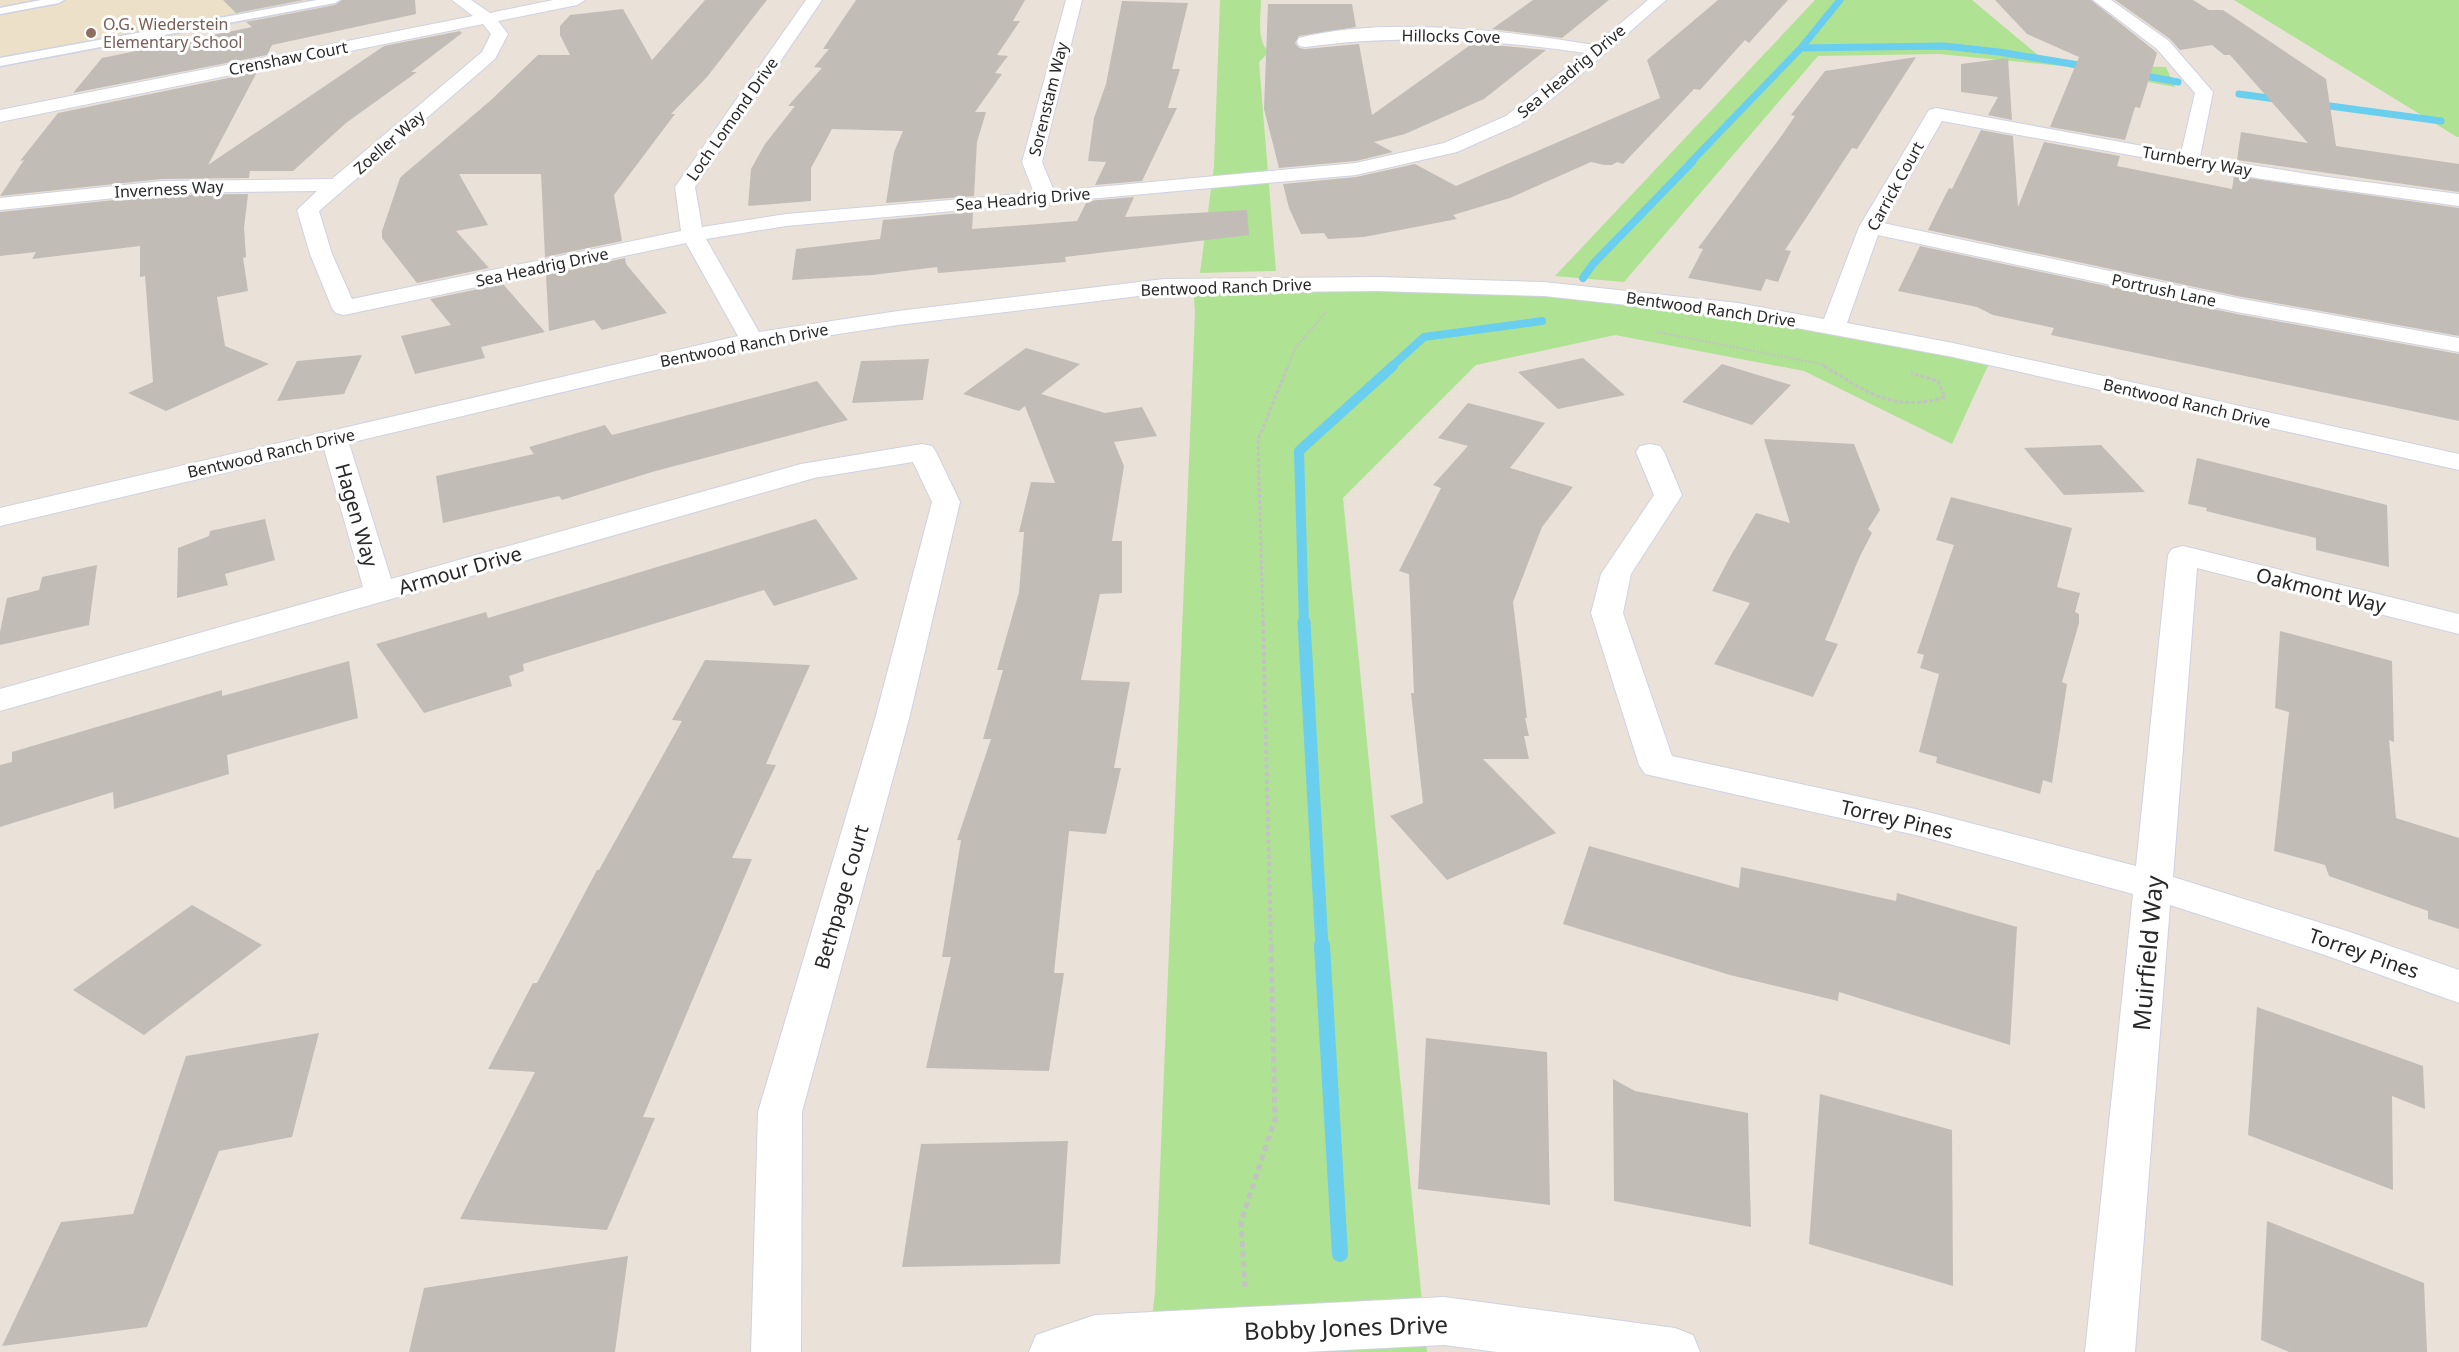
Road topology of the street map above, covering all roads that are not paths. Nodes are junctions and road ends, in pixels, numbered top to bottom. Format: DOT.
graph roads {
  1 [pos="59,0"];
  2 [pos="334,0"];
  3 [pos="460,0"];
  4 [pos="577,0"];
  5 [pos="814,0"];
  6 [pos="1074,0"];
  7 [pos="1658,0"];
  8 [pos="2101,0"];
  9 [pos="0,11"];
  10 [pos="487,18"];
  11 [pos="1305,42"];
  12 [pos="1596,50"];
  13 [pos="0,62"];
  14 [pos="1936,114"];
  15 [pos="0,116"];
  16 [pos="2189,161"];
  17 [pos="338,185"];
  18 [pos="1046,197"];
  19 [pos="2459,200"];
  20 [pos="0,204"];
  21 [pos="1870,226"];
  22 [pos="693,235"];
  23 [pos="344,308"];
  24 [pos="1833,327"];
  25 [pos="752,340"];
  26 [pos="2459,345"];
  27 [pos="334,437"];
  28 [pos="922,452"];
  29 [pos="1650,452"];
  30 [pos="2459,462"];
  31 [pos="0,517"];
  32 [pos="2183,555"];
  33 [pos="380,592"];
  34 [pos="2459,624"];
  35 [pos="0,700"];
  36 [pos="2153,885"];
  37 [pos="2459,987"];
  38 [pos="776,1352"];
  39 [pos="1054,1352"];
  40 [pos="1675,1352"];
  41 [pos="2110,1352"];
  1 -- 9 [label="lane"];
  2 -- 13 [label="lane"];
  3 -- 10 [label="street"];
  4 -- 10 [label="street, Crenshaw Court"];
  5 -- 22 [label="street, Loch Lomond Drive"];
  6 -- 18 [label="street, Sorenstam Way"];
  7 -- 12 [label="street, Sea Headrig Drive"];
  8 -- 16 [label="street"];
  10 -- 15 [label="street, Crenshaw Court"];
  10 -- 17 [label="street, Zoeller Way"];
  11 -- 12 [label="street, Hillocks Cove"];
  12 -- 18 [label="street, Sea Headrig Drive"];
  14 -- 16 [label="street, Turnberry Way"];
  14 -- 21 [label="street, Carrick Court"];
  16 -- 19 [label="street, Turnberry Way"];
  17 -- 20 [label="street, Inverness Way"];
  17 -- 23 [label="street, Zoeller Way"];
  18 -- 22 [label="street, Sea Headrig Drive"];
  21 -- 24 [label="street, Carrick Court"];
  21 -- 26 [label="street, Portrush Lane"];
  22 -- 23 [label="street, Sea Headrig Drive"];
  22 -- 25 [label="street, Loch Lomond Drive"];
  24 -- 25 [label="street, Bentwood Ranch Drive"];
  24 -- 30 [label="street, Bentwood Ranch Drive"];
  25 -- 27 [label="street, Bentwood Ranch Drive"];
  27 -- 31 [label="street, Bentwood Ranch Drive"];
  27 -- 33 [label="street, Hagen Way"];
  28 -- 33 [label="street, Armour Drive"];
  28 -- 38 [label="street, Bethpage Court"];
  29 -- 36 [label="street, Torrey Pines"];
  32 -- 34 [label="street, Oakmont Way"];
  32 -- 36 [label="street, Muirfield Way"];
  33 -- 35 [label="street, Armour Drive"];
  36 -- 37 [label="street, Torrey Pines"];
  36 -- 41 [label="street, Muirfield Way"];
  39 -- 40 [label="street, Bobby Jones Drive"];
}
